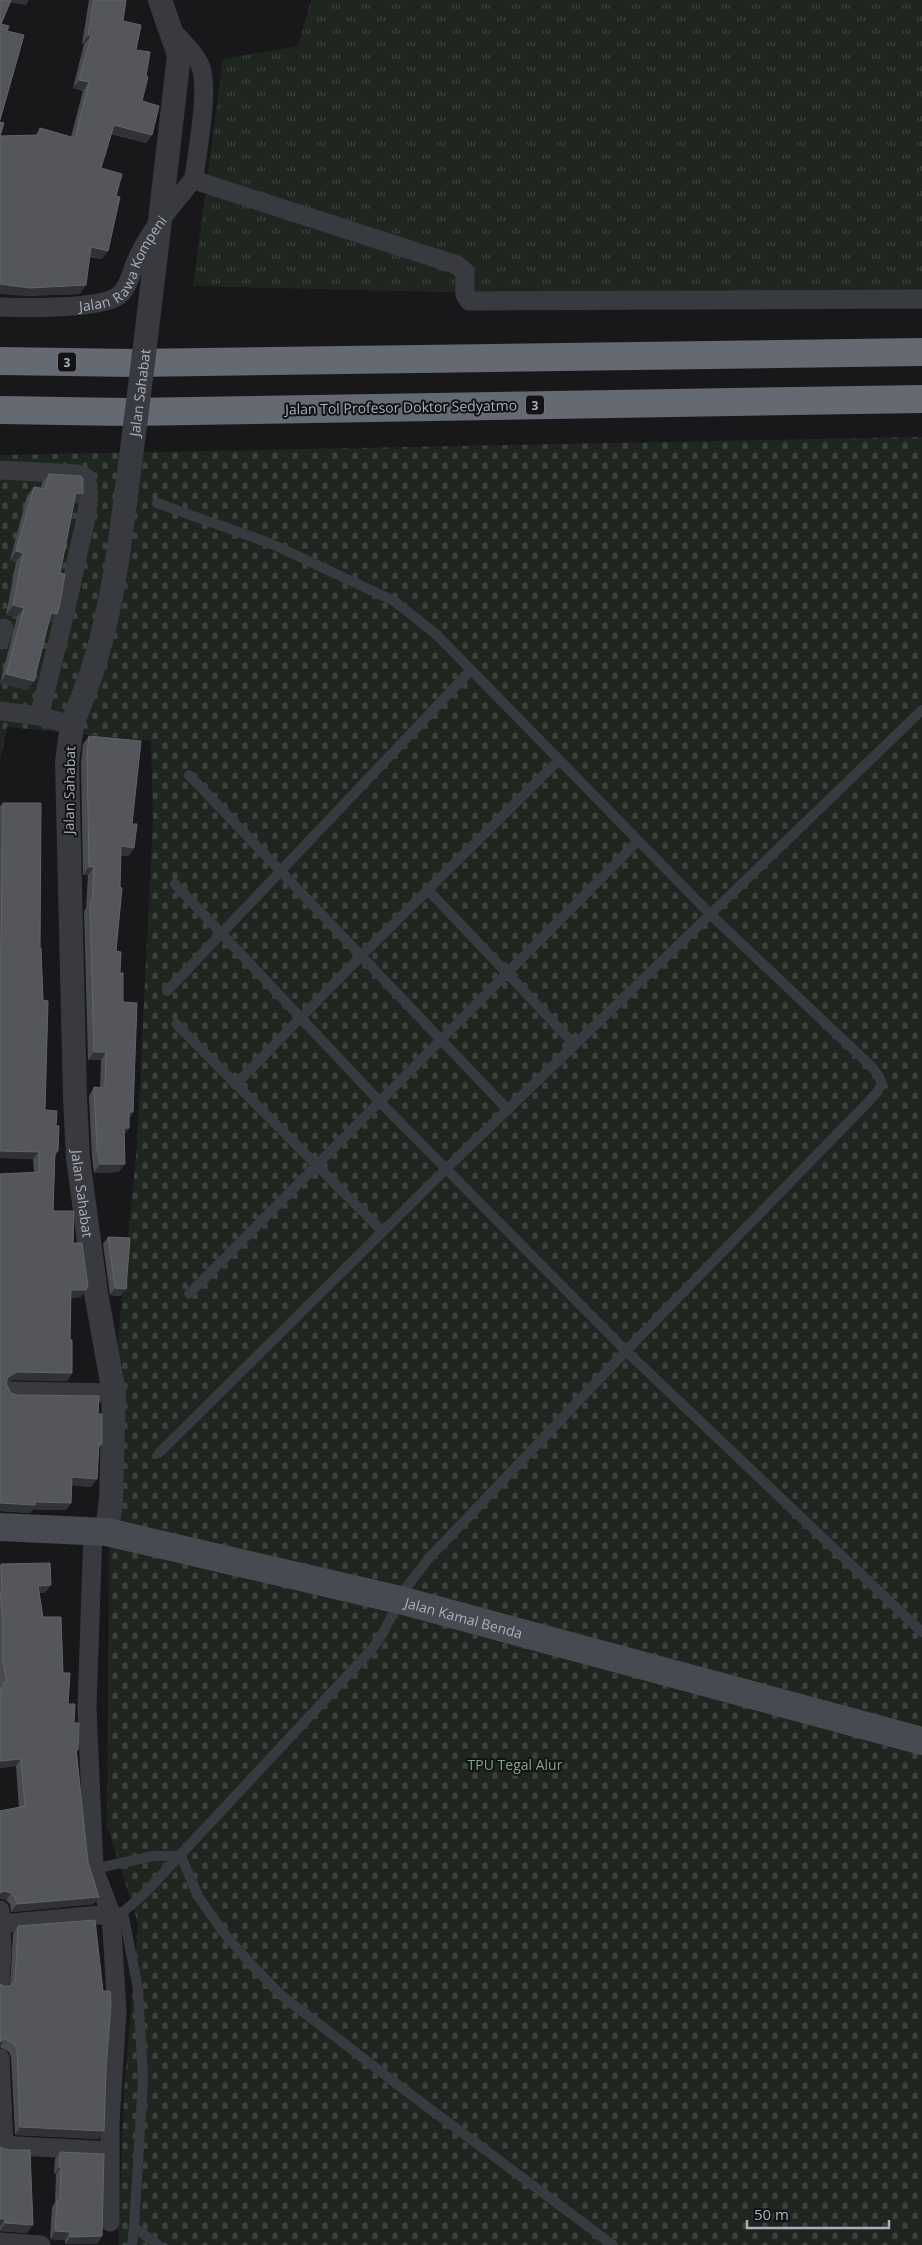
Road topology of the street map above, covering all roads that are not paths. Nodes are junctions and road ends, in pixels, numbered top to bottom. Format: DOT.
graph roads {
  1 [pos="160,0"];
  2 [pos="171,29"];
  3 [pos="194,178"];
  4 [pos="922,299"];
  5 [pos="0,307"];
  6 [pos="922,352"];
  7 [pos="0,362"];
  8 [pos="922,399"];
  9 [pos="0,410"];
  10 [pos="0,470"];
  11 [pos="157,503"];
  12 [pos="471,670"];
  13 [pos="922,710"];
  14 [pos="0,711"];
  15 [pos="76,714"];
  16 [pos="39,716"];
  17 [pos="559,760"];
  18 [pos="189,775"];
  19 [pos="638,841"];
  20 [pos="280,870"];
  21 [pos="175,884"];
  22 [pos="428,890"];
  23 [pos="711,916"];
  24 [pos="221,934"];
  25 [pos="361,956"];
  26 [pos="507,974"];
  27 [pos="167,991"];
  28 [pos="300,1018"];
  29 [pos="176,1024"];
  30 [pos="442,1040"];
  31 [pos="575,1045"];
  32 [pos="235,1085"];
  33 [pos="380,1102"];
  34 [pos="508,1110"];
  35 [pos="316,1167"];
  36 [pos="446,1169"];
  37 [pos="383,1232"];
  38 [pos="189,1294"];
  39 [pos="626,1351"];
  40 [pos="12,1391"];
  41 [pos="114,1393"];
  42 [pos="159,1453"];
  43 [pos="0,1527"];
  44 [pos="98,1535"];
  45 [pos="396,1608"];
  46 [pos="922,1632"];
  47 [pos="922,1740"];
  48 [pos="181,1856"];
  49 [pos="95,1869"];
  50 [pos="117,1913"];
  51 [pos="1,1920"];
  52 [pos="0,1982"];
  53 [pos="0,2058"];
  54 [pos="2,2146"];
  55 [pos="110,2151"];
  56 [pos="110,2222"];
  57 [pos="134,2227"];
  58 [pos="0,2242"];
  59 [pos="41,2245"];
  60 [pos="132,2245"];
  61 [pos="158,2245"];
  62 [pos="613,2245"];
  1 -- 2 [label="street"];
  2 -- 3 [label="street"];
  2 -- 15 [label="street, Jalan Sahabat, bridge"];
  3 -- 4 [label="street"];
  3 -- 5 [label="street, Jalan Rawa Kompeni"];
  6 -- 7 [label="highway, 3"];
  8 -- 9 [label="highway, Jalan Tol Profesor Doktor Sedyatmo / 3"];
  10 -- 16 [label="street"];
  11 -- 12 [label="lane"];
  12 -- 17 [label="lane"];
  12 -- 20 [label="lane"];
  13 -- 23 [label="lane"];
  14 -- 16 [label="street"];
  15 -- 16 [label="street"];
  15 -- 41 [label="street, Jalan Sahabat"];
  17 -- 19 [label="lane"];
  17 -- 22 [label="lane"];
  18 -- 20 [label="lane"];
  19 -- 23 [label="lane"];
  19 -- 26 [label="lane"];
  20 -- 24 [label="lane"];
  20 -- 25 [label="lane"];
  21 -- 24 [label="lane"];
  22 -- 25 [label="lane"];
  22 -- 26 [label="lane"];
  23 -- 31 [label="lane"];
  23 -- 39 [label="lane"];
  24 -- 27 [label="lane"];
  24 -- 28 [label="lane"];
  25 -- 28 [label="lane"];
  25 -- 30 [label="lane"];
  26 -- 30 [label="lane"];
  26 -- 31 [label="lane"];
  28 -- 32 [label="lane"];
  28 -- 33 [label="lane"];
  29 -- 32 [label="lane"];
  30 -- 33 [label="lane"];
  30 -- 34 [label="lane"];
  31 -- 34 [label="lane"];
  32 -- 35 [label="lane"];
  33 -- 35 [label="lane"];
  33 -- 36 [label="lane"];
  34 -- 36 [label="lane"];
  35 -- 37 [label="lane"];
  35 -- 38 [label="lane"];
  36 -- 37 [label="lane"];
  36 -- 39 [label="lane"];
  37 -- 42 [label="lane"];
  39 -- 45 [label="lane"];
  39 -- 46 [label="lane"];
  40 -- 41 [label="street"];
  41 -- 44 [label="street, Jalan Sahabat"];
  43 -- 44 [label="main road, Jalan Kamal Benda"];
  44 -- 45 [label="main road, Jalan Kamal Benda"];
  44 -- 49 [label="street"];
  45 -- 47 [label="main road, Jalan Kamal Benda"];
  45 -- 48 [label="lane"];
  48 -- 49 [label="lane"];
  48 -- 50 [label="lane"];
  48 -- 62 [label="lane"];
  49 -- 50 [label="street"];
  50 -- 51 [label="street"];
  50 -- 55 [label="street"];
  50 -- 57 [label="lane"];
  51 -- 52 [label="street"];
  53 -- 54 [label="street"];
  54 -- 55 [label="street"];
  55 -- 56 [label="street"];
  57 -- 60 [label="lane"];
  57 -- 61 [label="lane"];
  58 -- 59 [label="street"];
}
